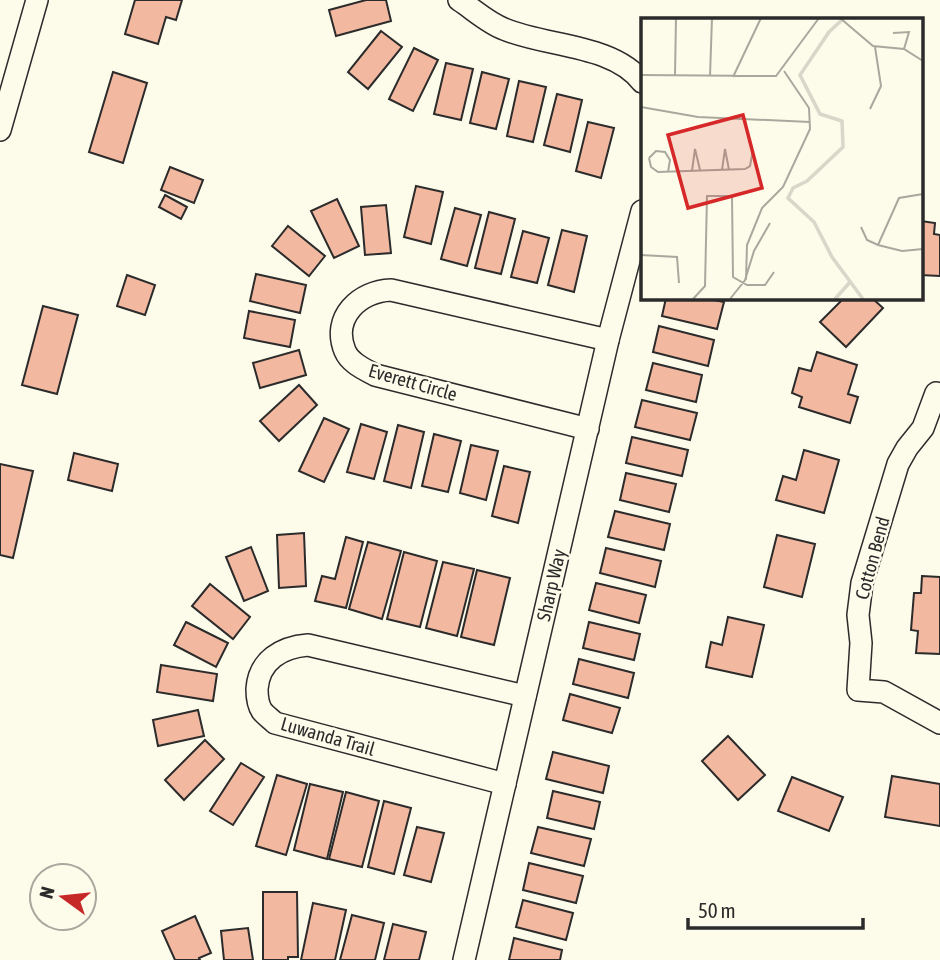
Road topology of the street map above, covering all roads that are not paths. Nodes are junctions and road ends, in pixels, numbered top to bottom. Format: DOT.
graph roads {
  1 [pos="37,0"];
  2 [pos="459,0"];
  3 [pos="641,81"];
  4 [pos="0,130"];
  5 [pos="641,215"];
  6 [pos="608,340"];
  7 [pos="940,394"];
  8 [pos="588,429"];
  9 [pos="526,696"];
  10 [pos="940,723"];
  11 [pos="505,785"];
  12 [pos="464,960"];
  1 -- 4 [label="street"];
  2 -- 3 [label="street"];
  5 -- 6 [label="street, Sharp Way"];
  6 -- 8 [label="street, Sharp Way"];
  6 -- 8 [label="street, Everett Circle"];
  7 -- 10 [label="street, Cotton Bend"];
  8 -- 9 [label="street, Sharp Way"];
  9 -- 11 [label="street, Sharp Way"];
  9 -- 11 [label="street, Luwanda Trail"];
  11 -- 12 [label="street, Sharp Way"];
}
